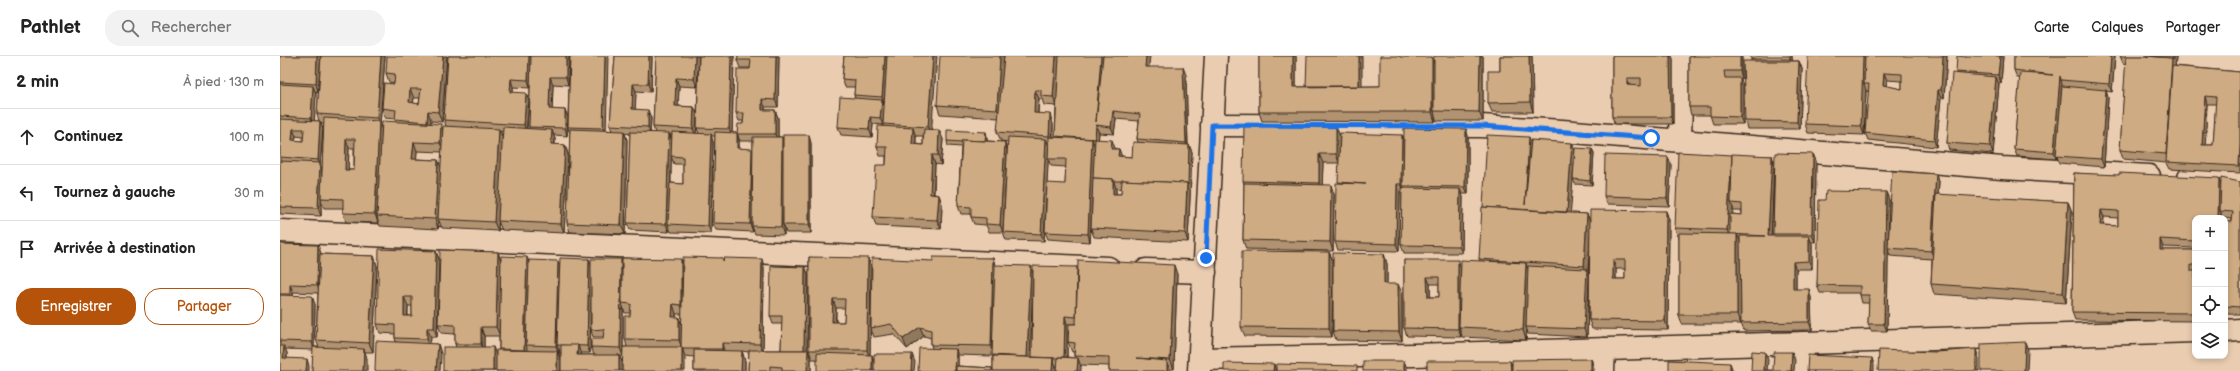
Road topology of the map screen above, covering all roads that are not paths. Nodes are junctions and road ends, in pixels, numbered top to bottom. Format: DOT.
graph roads {
  1 [pos="1216,56"];
  2 [pos="1682,56"];
  3 [pos="1212,125"];
  4 [pos="1680,141"];
  5 [pos="2240,181"];
  6 [pos="280,231"];
  7 [pos="1205,272"];
  8 [pos="2228,330"];
  9 [pos="2240,330"];
  10 [pos="2192,331"];
  11 [pos="1803,343"];
  12 [pos="1604,349"];
  13 [pos="1414,363"];
  14 [pos="1200,365"];
  15 [pos="1603,371"];
  16 [pos="1802,371"];
  1 -- 3 [label="street"];
  2 -- 4 [label="street"];
  3 -- 4 [label="street"];
  3 -- 7 [label="street"];
  4 -- 5 [label="street"];
  6 -- 7 [label="street"];
  7 -- 14 [label="street"];
  8 -- 9 [label="street"];
  10 -- 11 [label="street"];
  11 -- 12 [label="street"];
  11 -- 16 [label="street"];
  12 -- 13 [label="street"];
  12 -- 15 [label="street"];
  13 -- 14 [label="street"];
}
